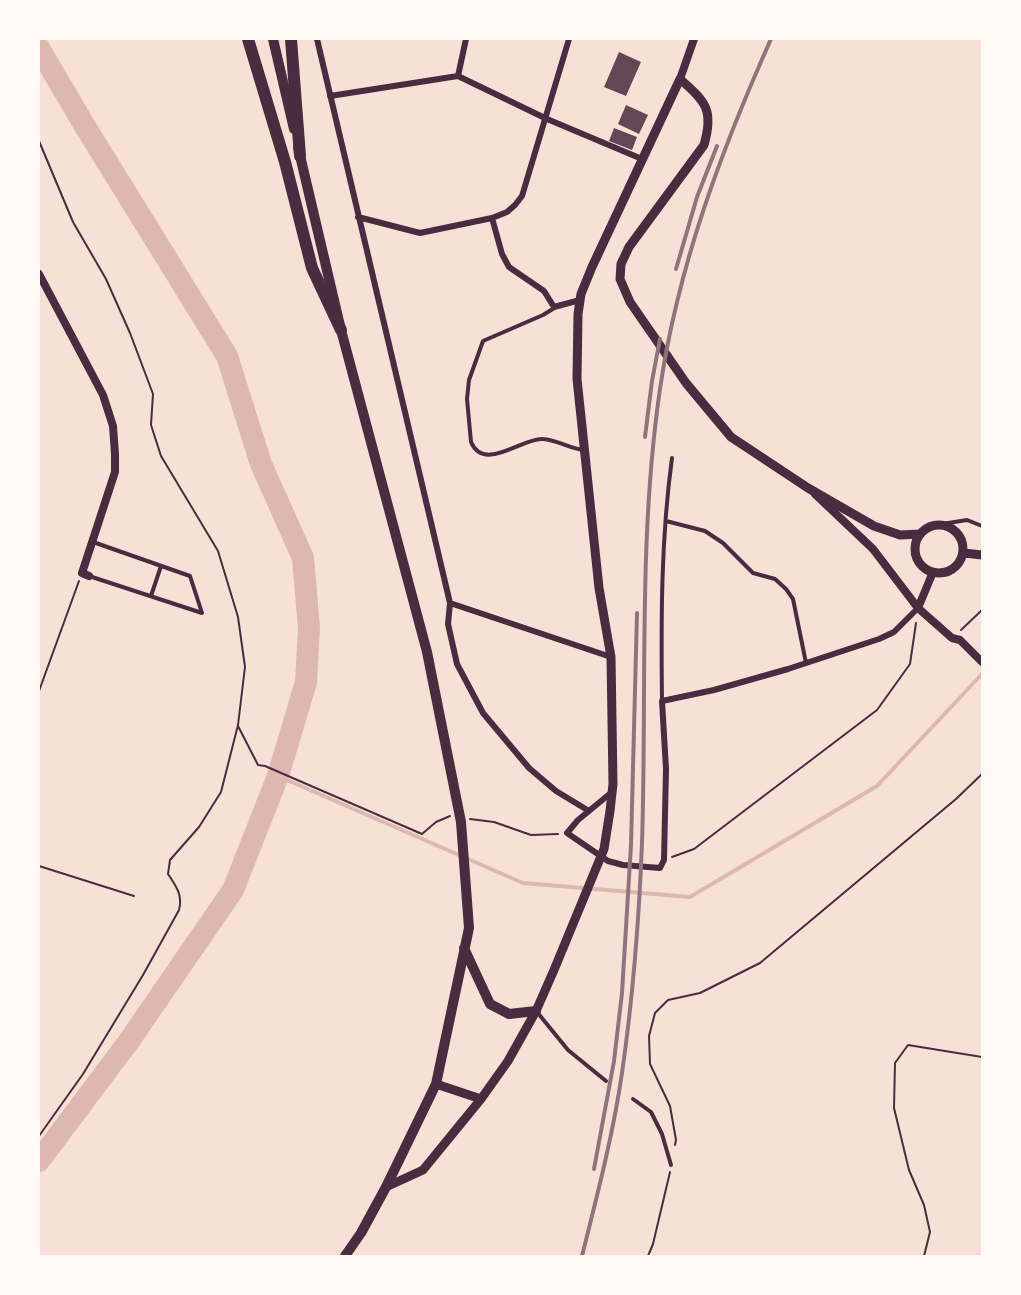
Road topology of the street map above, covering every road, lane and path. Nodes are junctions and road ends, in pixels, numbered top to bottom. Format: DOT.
graph roads {
  1 [pos="248,39"];
  2 [pos="273,39"];
  3 [pos="291,39"];
  4 [pos="316,39"];
  5 [pos="466,39"];
  6 [pos="569,39"];
  7 [pos="694,39"];
  8 [pos="458,76"];
  9 [pos="680,79"];
  10 [pos="330,96"];
  11 [pos="547,119"];
  12 [pos="39,141"];
  13 [pos="300,156"];
  14 [pos="642,159"];
  15 [pos="358,217"];
  16 [pos="492,218"];
  17 [pos="39,274"];
  18 [pos="580,300"];
  19 [pos="557,306"];
  20 [pos="341,330"];
  21 [pos="585,450"];
  22 [pos="672,458"];
  23 [pos="808,488"];
  24 [pos="666,521"];
  25 [pos="942,524"];
  26 [pos="982,526"];
  27 [pos="919,534"];
  28 [pos="92,542"];
  29 [pos="964,553"];
  30 [pos="982,555"];
  31 [pos="161,566"];
  32 [pos="933,572"];
  33 [pos="85,574"];
  34 [pos="152,596"];
  35 [pos="450,603"];
  36 [pos="918,608"];
  37 [pos="982,609"];
  38 [pos="956,639"];
  39 [pos="611,657"];
  40 [pos="982,662"];
  41 [pos="806,663"];
  42 [pos="39,691"];
  43 [pos="662,701"];
  44 [pos="238,725"];
  45 [pos="982,774"];
  46 [pos="612,792"];
  47 [pos="589,811"];
  48 [pos="567,833"];
  49 [pos="664,860"];
  50 [pos="39,866"];
  51 [pos="134,896"];
  52 [pos="465,948"];
  53 [pos="536,1011"];
  54 [pos="982,1057"];
  55 [pos="606,1081"];
  56 [pos="436,1084"];
  57 [pos="481,1099"];
  58 [pos="633,1099"];
  59 [pos="39,1136"];
  60 [pos="671,1165"];
  61 [pos="386,1187"];
  62 [pos="345,1256"];
  63 [pos="648,1256"];
  64 [pos="924,1256"];
  1 -- 20 [label="highway"];
  2 -- 13 [label="main road"];
  3 -- 13 [label="highway"];
  4 -- 10 [label="street"];
  5 -- 8 [label="street"];
  6 -- 11 [label="street"];
  7 -- 9 [label="street"];
  8 -- 10 [label="street"];
  8 -- 11 [label="street"];
  9 -- 14 [label="main road"];
  9 -- 23 [label="main road"];
  10 -- 15 [label="street"];
  11 -- 14 [label="street"];
  11 -- 16 [label="street"];
  12 -- 44 [label="path"];
  13 -- 20 [label="main road"];
  14 -- 18 [label="main road"];
  15 -- 16 [label="street"];
  15 -- 35 [label="street"];
  16 -- 19 [label="street"];
  17 -- 28 [label="street"];
  18 -- 19 [label="street"];
  18 -- 21 [label="main road"];
  19 -- 21 [label="lane"];
  20 -- 52 [label="main road"];
  21 -- 39 [label="main road"];
  22 -- 24 [label="lane"];
  23 -- 27 [label="main road"];
  23 -- 36 [label="street"];
  24 -- 41 [label="lane"];
  24 -- 43 [label="lane"];
  25 -- 26 [label="lane"];
  25 -- 27 [label="main road"];
  25 -- 29 [label="main road"];
  27 -- 32 [label="main road"];
  28 -- 31 [label="lane"];
  28 -- 33 [label="street"];
  29 -- 30 [label="main road"];
  29 -- 32 [label="main road"];
  31 -- 34 [label="lane"];
  31 -- 34 [label="lane"];
  32 -- 36 [label="street"];
  33 -- 34 [label="lane"];
  33 -- 42 [label="path"];
  35 -- 39 [label="street"];
  35 -- 47 [label="street"];
  36 -- 38 [label="street"];
  36 -- 41 [label="street"];
  36 -- 49 [label="path"];
  37 -- 38 [label="path"];
  38 -- 40 [label="street"];
  39 -- 46 [label="main road"];
  41 -- 43 [label="street"];
  43 -- 49 [label="street"];
  44 -- 48 [label="path"];
  44 -- 59 [label="path"];
  45 -- 60 [label="path"];
  46 -- 47 [label="street"];
  46 -- 53 [label="main road"];
  47 -- 48 [label="street"];
  48 -- 49 [label="street"];
  50 -- 51 [label="path"];
  52 -- 53 [label="main road"];
  52 -- 56 [label="main road"];
  53 -- 55 [label="lane"];
  53 -- 57 [label="main road"];
  54 -- 64 [label="path"];
  56 -- 57 [label="main road"];
  56 -- 61 [label="main road"];
  57 -- 61 [label="main road"];
  58 -- 60 [label="lane"];
  60 -- 63 [label="path"];
  61 -- 62 [label="main road"];
}
